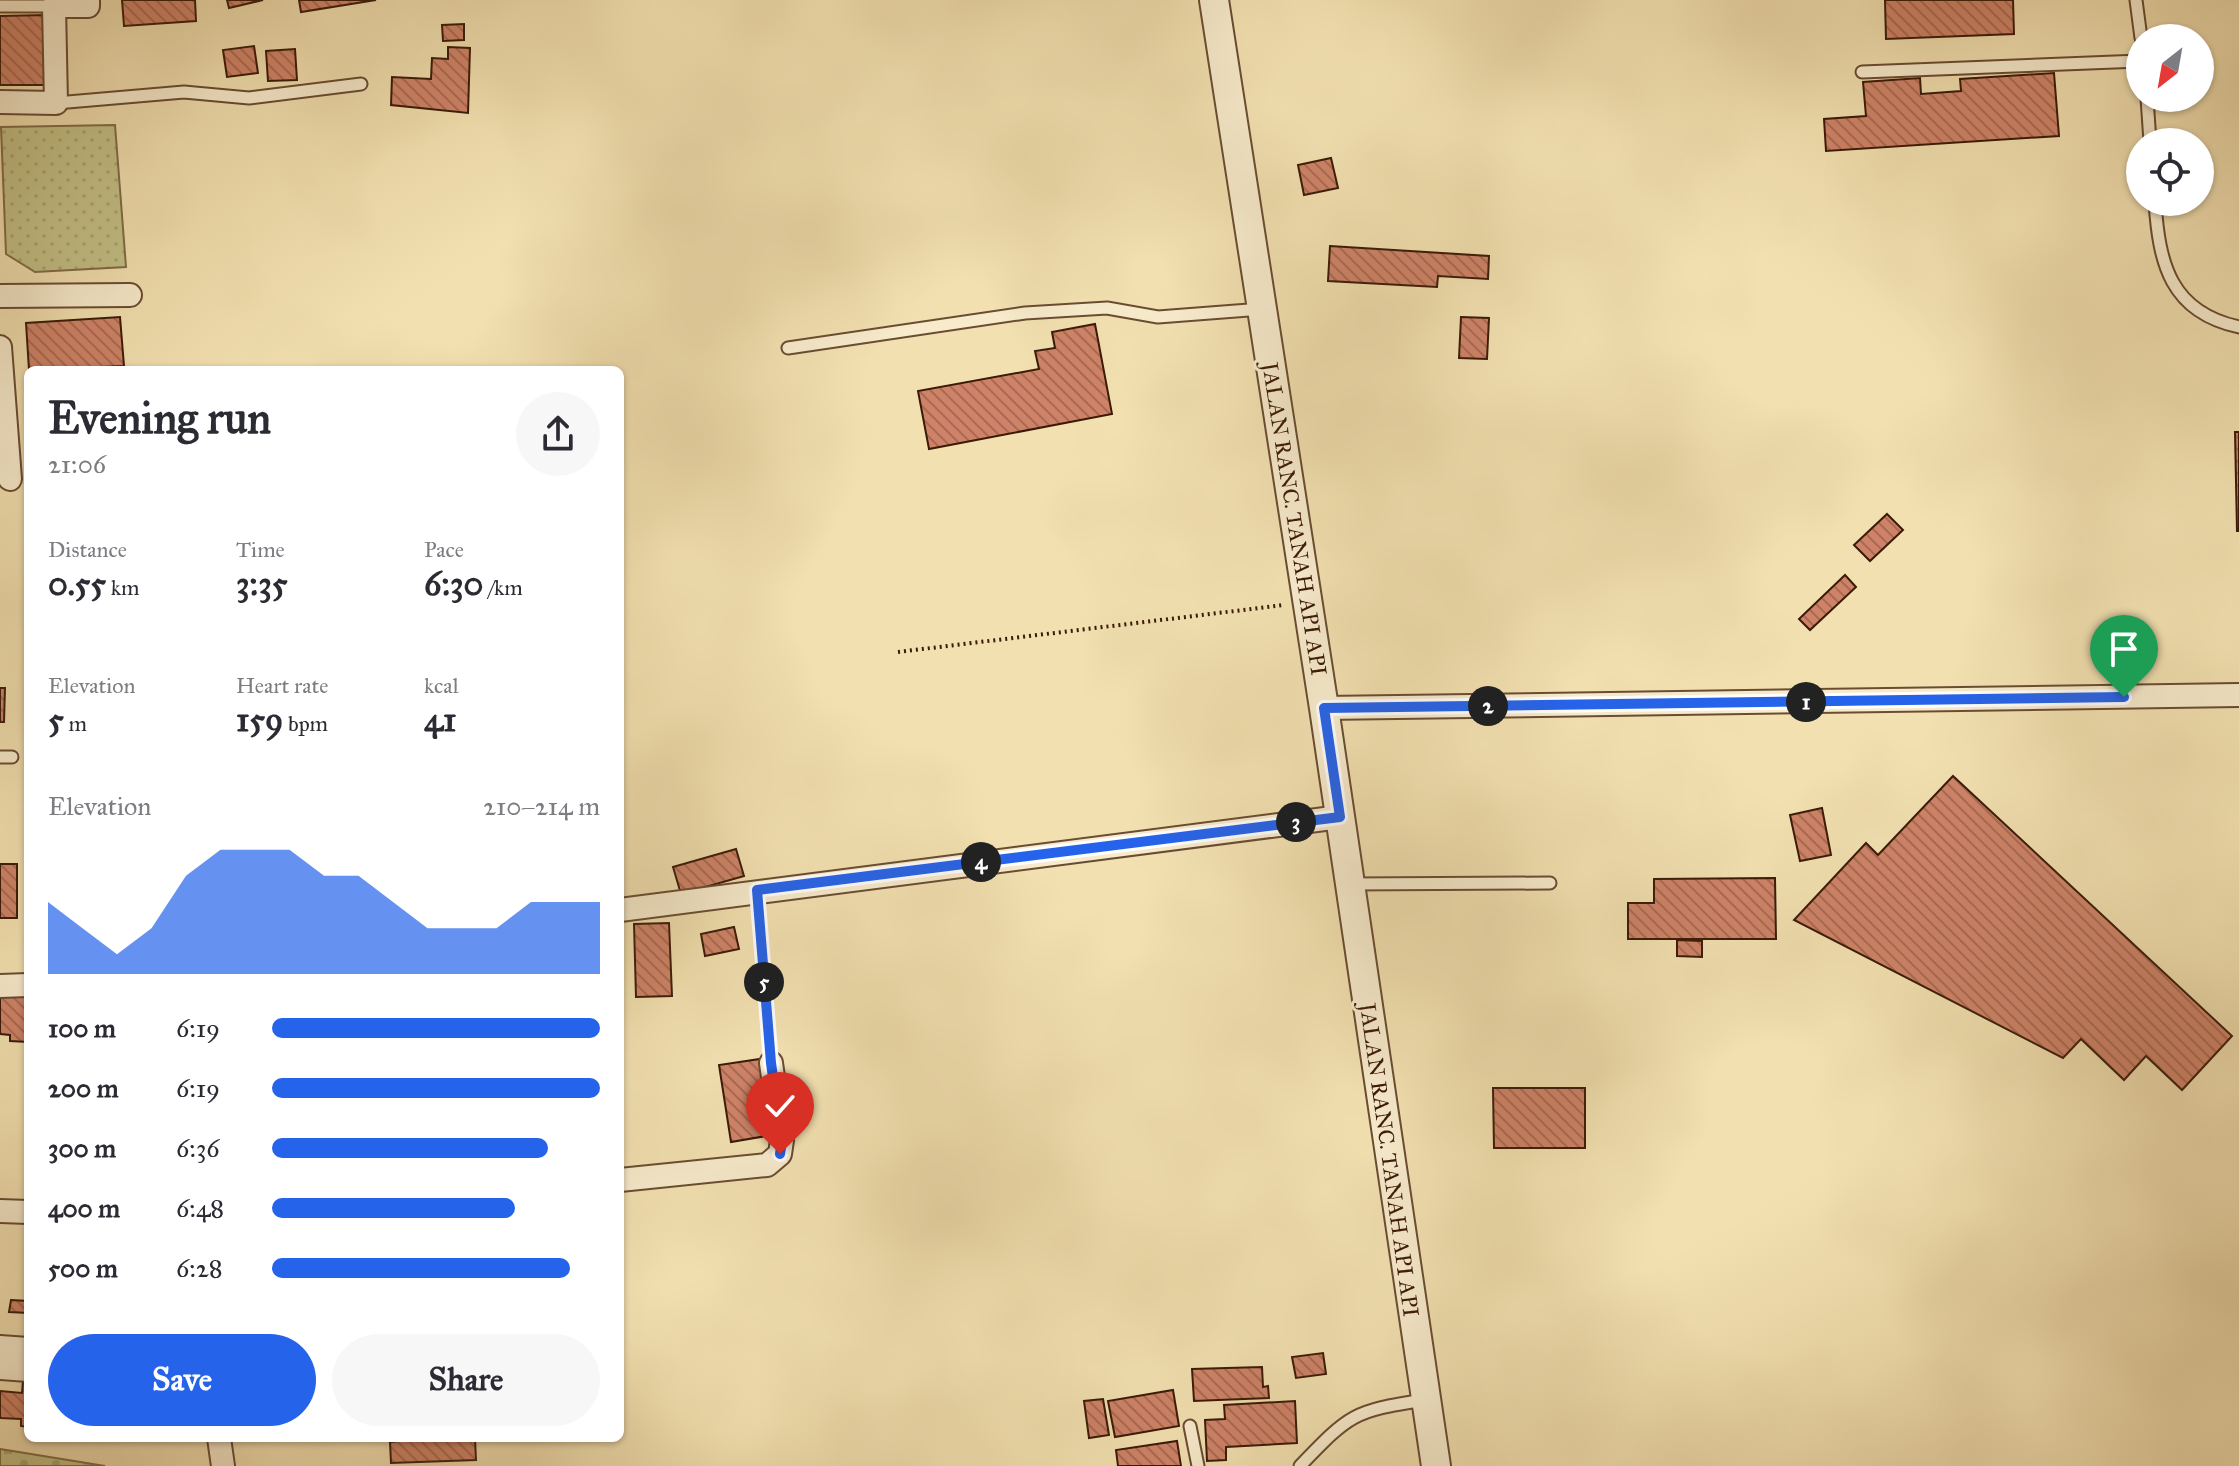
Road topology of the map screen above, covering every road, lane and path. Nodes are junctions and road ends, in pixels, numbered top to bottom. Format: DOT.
graph roads {
  1 [pos="88,0"];
  2 [pos="1214,0"];
  3 [pos="2136,0"];
  4 [pos="0,6"];
  5 [pos="54,6"];
  6 [pos="2139,24"];
  7 [pos="2126,62"];
  8 [pos="1862,72"];
  9 [pos="361,84"];
  10 [pos="0,102"];
  11 [pos="56,103"];
  12 [pos="2156,216"];
  13 [pos="130,295"];
  14 [pos="0,296"];
  15 [pos="1262,309"];
  16 [pos="2239,327"];
  17 [pos="0,347"];
  18 [pos="788,348"];
  19 [pos="13,479"];
  20 [pos="1308,602"];
  21 [pos="898,652"];
  22 [pos="2239,695"];
  23 [pos="1324,708"];
  24 [pos="1340,817"];
  25 [pos="1550,883"];
  26 [pos="1350,884"];
  27 [pos="757,890"];
  28 [pos="624,909"];
  29 [pos="24,985"];
  30 [pos="0,986"];
  31 [pos="771,1063"];
  32 [pos="624,1180"];
  33 [pos="0,1211"];
  34 [pos="24,1212"];
  35 [pos="0,1347"];
  36 [pos="24,1349"];
  37 [pos="0,1368"];
  38 [pos="24,1370"];
  39 [pos="1425,1400"];
  40 [pos="1190,1426"];
  41 [pos="220,1442"];
  42 [pos="223,1466"];
  43 [pos="1198,1466"];
  44 [pos="1300,1466"];
  45 [pos="1436,1466"];
  1 -- 5 [label="street"];
  2 -- 15 [label="street, JALAN RANC. TANAH API API"];
  3 -- 6 [label="lane"];
  4 -- 5 [label="lane"];
  5 -- 11 [label="street"];
  7 -- 8 [label="lane"];
  9 -- 11 [label="lane"];
  10 -- 11 [label="street"];
  12 -- 16 [label="lane"];
  13 -- 14 [label="street"];
  15 -- 18 [label="lane"];
  15 -- 20 [label="street, JALAN RANC. TANAH API API"];
  17 -- 19 [label="street"];
  20 -- 21 [label="path"];
  20 -- 23 [label="street, JALAN RANC. TANAH API API"];
  22 -- 23 [label="street"];
  23 -- 24 [label="street, JALAN RANC. TANAH API API"];
  24 -- 26 [label="street, JALAN RANC. TANAH API API"];
  24 -- 27 [label="street"];
  25 -- 26 [label="lane"];
  26 -- 39 [label="street, JALAN RANC. TANAH API API"];
  27 -- 28 [label="street"];
  27 -- 31 [label="path"];
  29 -- 30 [label="street"];
  31 -- 32 [label="street"];
  33 -- 34 [label="street"];
  35 -- 36 [label="street"];
  37 -- 38 [label="street"];
  39 -- 44 [label="lane"];
  39 -- 45 [label="street, JALAN RANC. TANAH API API"];
  40 -- 43 [label="lane"];
  41 -- 42 [label="street"];
}
